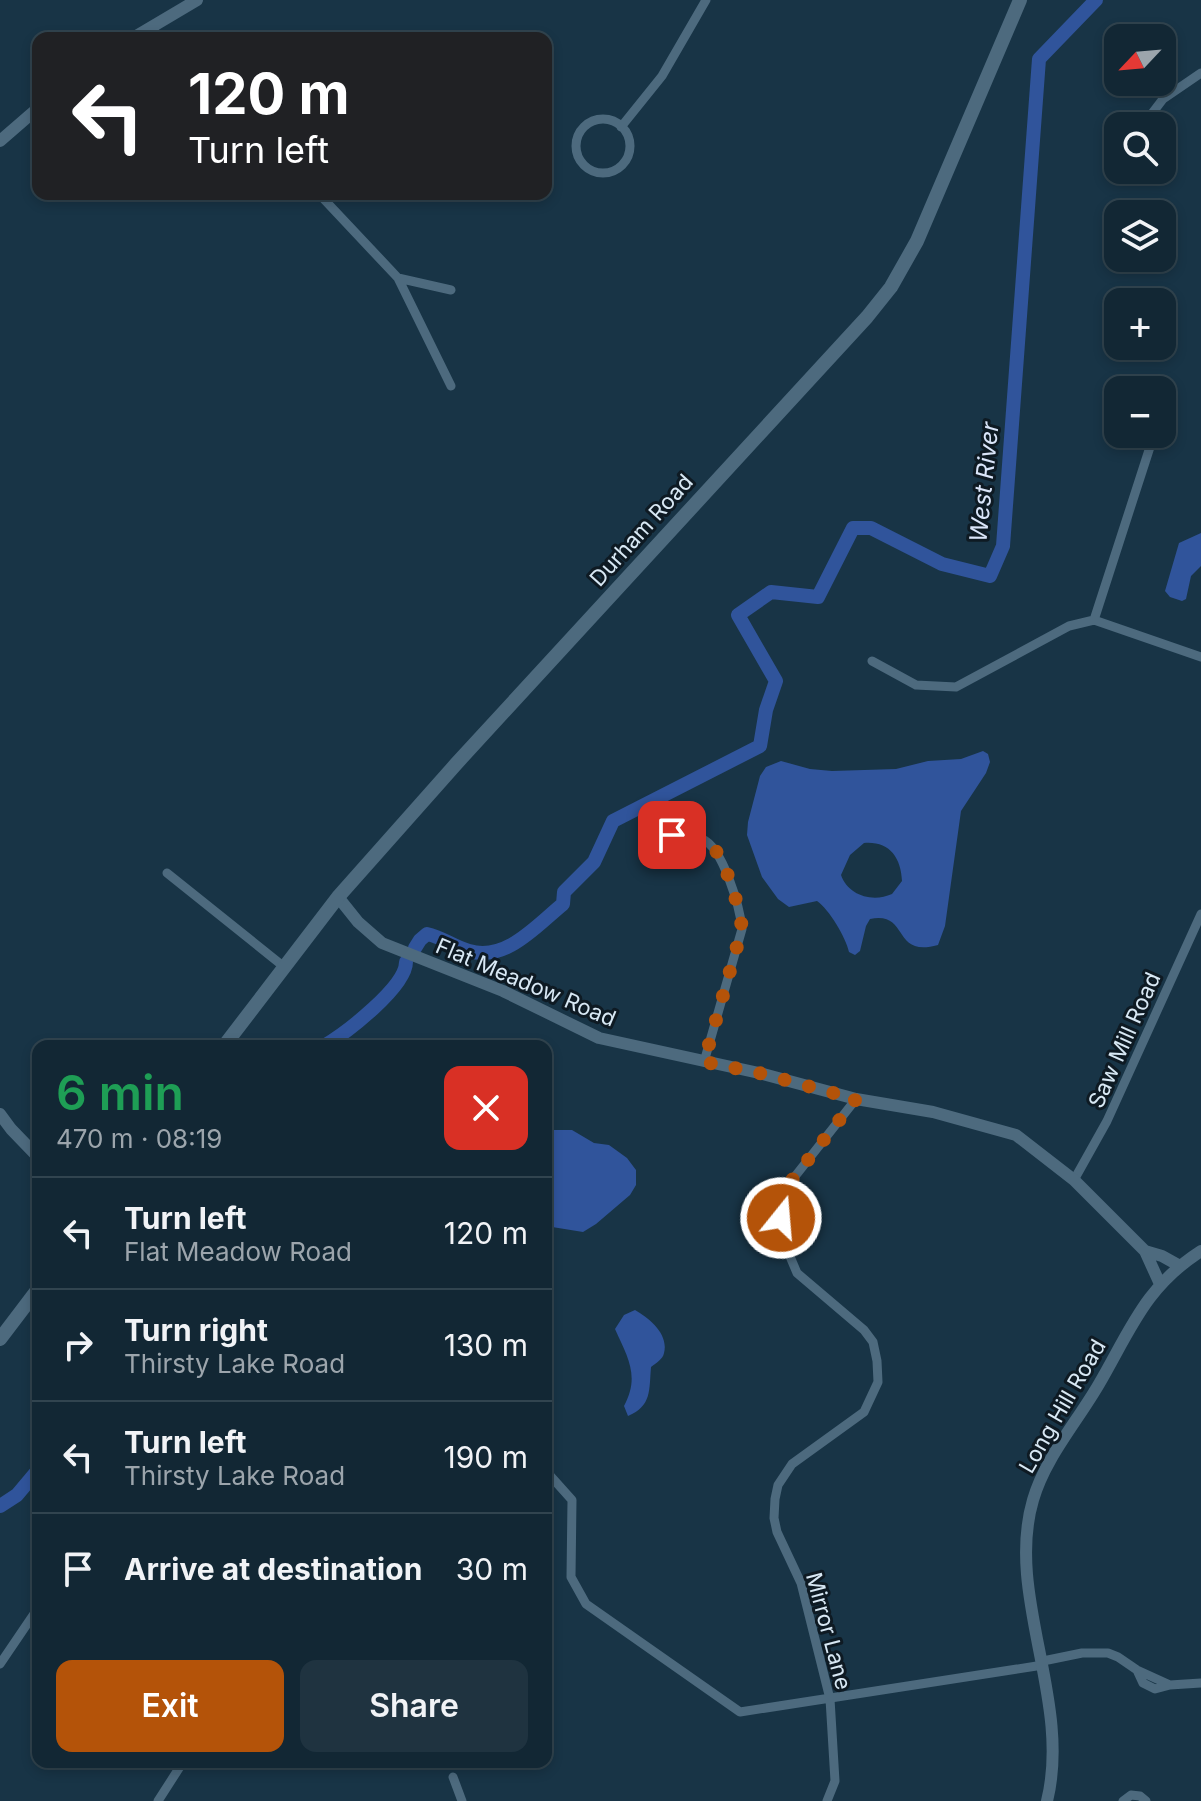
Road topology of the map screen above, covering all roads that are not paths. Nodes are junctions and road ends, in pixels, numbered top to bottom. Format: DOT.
graph roads {
  1 [pos="197,0"];
  2 [pos="706,0"];
  3 [pos="1020,0"];
  4 [pos="155,32"];
  5 [pos="1201,73"];
  6 [pos="1153,112"];
  7 [pos="32,113"];
  8 [pos="621,127"];
  9 [pos="0,141"];
  10 [pos="325,200"];
  11 [pos="398,278"];
  12 [pos="451,290"];
  13 [pos="451,386"];
  14 [pos="1150,448"];
  15 [pos="1094,620"];
  16 [pos="1201,657"];
  17 [pos="872,661"];
  18 [pos="658,834"];
  19 [pos="167,873"];
  20 [pos="338,897"];
  21 [pos="1201,914"];
  22 [pos="283,966"];
  23 [pos="228,1040"];
  24 [pos="704,1062"];
  25 [pos="856,1099"];
  26 [pos="0,1114"];
  27 [pos="32,1151"];
  28 [pos="1074,1180"];
  29 [pos="1145,1251"];
  30 [pos="1201,1251"];
  31 [pos="1180,1266"];
  32 [pos="1160,1284"];
  33 [pos="32,1297"];
  34 [pos="0,1339"];
  35 [pos="552,1478"];
  36 [pos="32,1617"];
  37 [pos="1043,1663"];
  38 [pos="0,1664"];
  39 [pos="1201,1683"];
  40 [pos="830,1699"];
  41 [pos="179,1768"];
  42 [pos="453,1777"];
  43 [pos="158,1801"];
  44 [pos="462,1801"];
  45 [pos="827,1801"];
  46 [pos="1047,1801"];
  47 [pos="1123,1801"];
  48 [pos="1146,1801"];
  1 -- 4 [label="street"];
  2 -- 8 [label="street"];
  3 -- 20 [label="main road, Durham Road"];
  5 -- 6 [label="street"];
  7 -- 9 [label="street"];
  8 -- 8 [label="street"];
  10 -- 11 [label="street"];
  11 -- 12 [label="street"];
  11 -- 13 [label="street"];
  14 -- 15 [label="street"];
  15 -- 16 [label="street"];
  15 -- 17 [label="street"];
  18 -- 24 [label="street"];
  19 -- 22 [label="street"];
  20 -- 22 [label="main road, Durham Road"];
  20 -- 24 [label="street, Flat Meadow Road"];
  21 -- 28 [label="street, Saw Mill Road"];
  22 -- 23 [label="main road, Durham Road"];
  24 -- 25 [label="street, Flat Meadow Road"];
  25 -- 28 [label="street, Flat Meadow Road"];
  25 -- 40 [label="street, Mirror Lane"];
  26 -- 27 [label="street"];
  28 -- 29 [label="street, Flat Meadow Road"];
  29 -- 31 [label="street, Flat Meadow Road"];
  29 -- 32 [label="street, Flat Meadow Road"];
  30 -- 31 [label="street, Long Hill Road"];
  31 -- 32 [label="street, Long Hill Road"];
  32 -- 37 [label="street, Long Hill Road"];
  33 -- 34 [label="main road"];
  35 -- 40 [label="street"];
  36 -- 38 [label="street"];
  37 -- 39 [label="street"];
  37 -- 40 [label="street"];
  37 -- 46 [label="street, Long Hill Road"];
  40 -- 45 [label="street, Mirror Lane"];
  41 -- 43 [label="street"];
  42 -- 44 [label="street"];
  47 -- 48 [label="street"];
}
